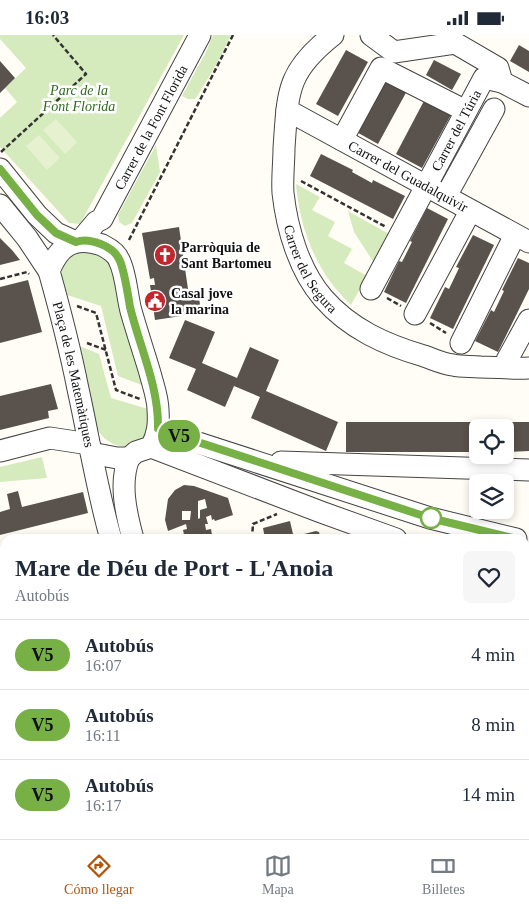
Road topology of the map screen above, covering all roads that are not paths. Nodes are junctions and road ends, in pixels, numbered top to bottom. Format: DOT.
graph roads {
  1 [pos="200,35"];
  2 [pos="333,35"];
  3 [pos="371,35"];
  4 [pos="493,80"];
  5 [pos="529,96"];
  6 [pos="494,109"];
  7 [pos="287,110"];
  8 [pos="466,111"];
  9 [pos="342,139"];
  10 [pos="0,169"];
  11 [pos="426,185"];
  12 [pos="446,196"];
  13 [pos="0,205"];
  14 [pos="102,219"];
  15 [pos="466,219"];
  16 [pos="79,241"];
  17 [pos="520,242"];
  18 [pos="107,247"];
  19 [pos="40,274"];
  20 [pos="371,289"];
  21 [pos="415,314"];
  22 [pos="529,320"];
  23 [pos="462,343"];
  24 [pos="508,360"];
  25 [pos="529,368"];
  26 [pos="83,412"];
  27 [pos="50,438"];
  28 [pos="155,438"];
  29 [pos="90,448"];
  30 [pos="0,451"];
  31 [pos="129,458"];
  32 [pos="256,461"];
  33 [pos="529,470"];
  34 [pos="110,534"];
  35 [pos="132,534"];
  36 [pos="382,534"];
  37 [pos="496,534"];
  1 -- 14 [label="street, Carrer de la Font Florida"];
  2 -- 7 [label="street, Carrer del Segura"];
  3 -- 4 [label="street"];
  4 -- 5 [label="street"];
  4 -- 8 [label="street, Carrer del Túria"];
  6 -- 12 [label="street"];
  7 -- 9 [label="street, Carrer del Guadalquivir"];
  7 -- 25 [label="street, Carrer del Segura"];
  8 -- 9 [label="street"];
  8 -- 11 [label="street, Carrer del Túria"];
  9 -- 11 [label="street, Carrer del Guadalquivir"];
  10 -- 16 [label="street"];
  11 -- 12 [label="street, Carrer del Guadalquivir"];
  11 -- 20 [label="street, Carrer del Túria"];
  12 -- 17 [label="street, Carrer del Guadalquivir"];
  13 -- 19 [label="street, Plaça de les Matemàtiques"];
  14 -- 16 [label="street, Carrer de la Font Florida"];
  14 -- 18 [label="street"];
  15 -- 21 [label="street"];
  16 -- 18 [label="street"];
  16 -- 19 [label="street"];
  17 -- 23 [label="street"];
  18 -- 28 [label="street"];
  19 -- 26 [label="street, Plaça de les Matemàtiques"];
  22 -- 24 [label="street"];
  26 -- 27 [label="street"];
  26 -- 29 [label="street, Plaça de les Matemàtiques"];
  27 -- 29 [label="street"];
  27 -- 30 [label="street"];
  28 -- 31 [label="street"];
  28 -- 32 [label="street"];
  28 -- 36 [label="street"];
  29 -- 31 [label="street, Plaça de les Matemàtiques"];
  29 -- 34 [label="street"];
  31 -- 35 [label="street"];
  32 -- 33 [label="street"];
  32 -- 37 [label="street"];
}
